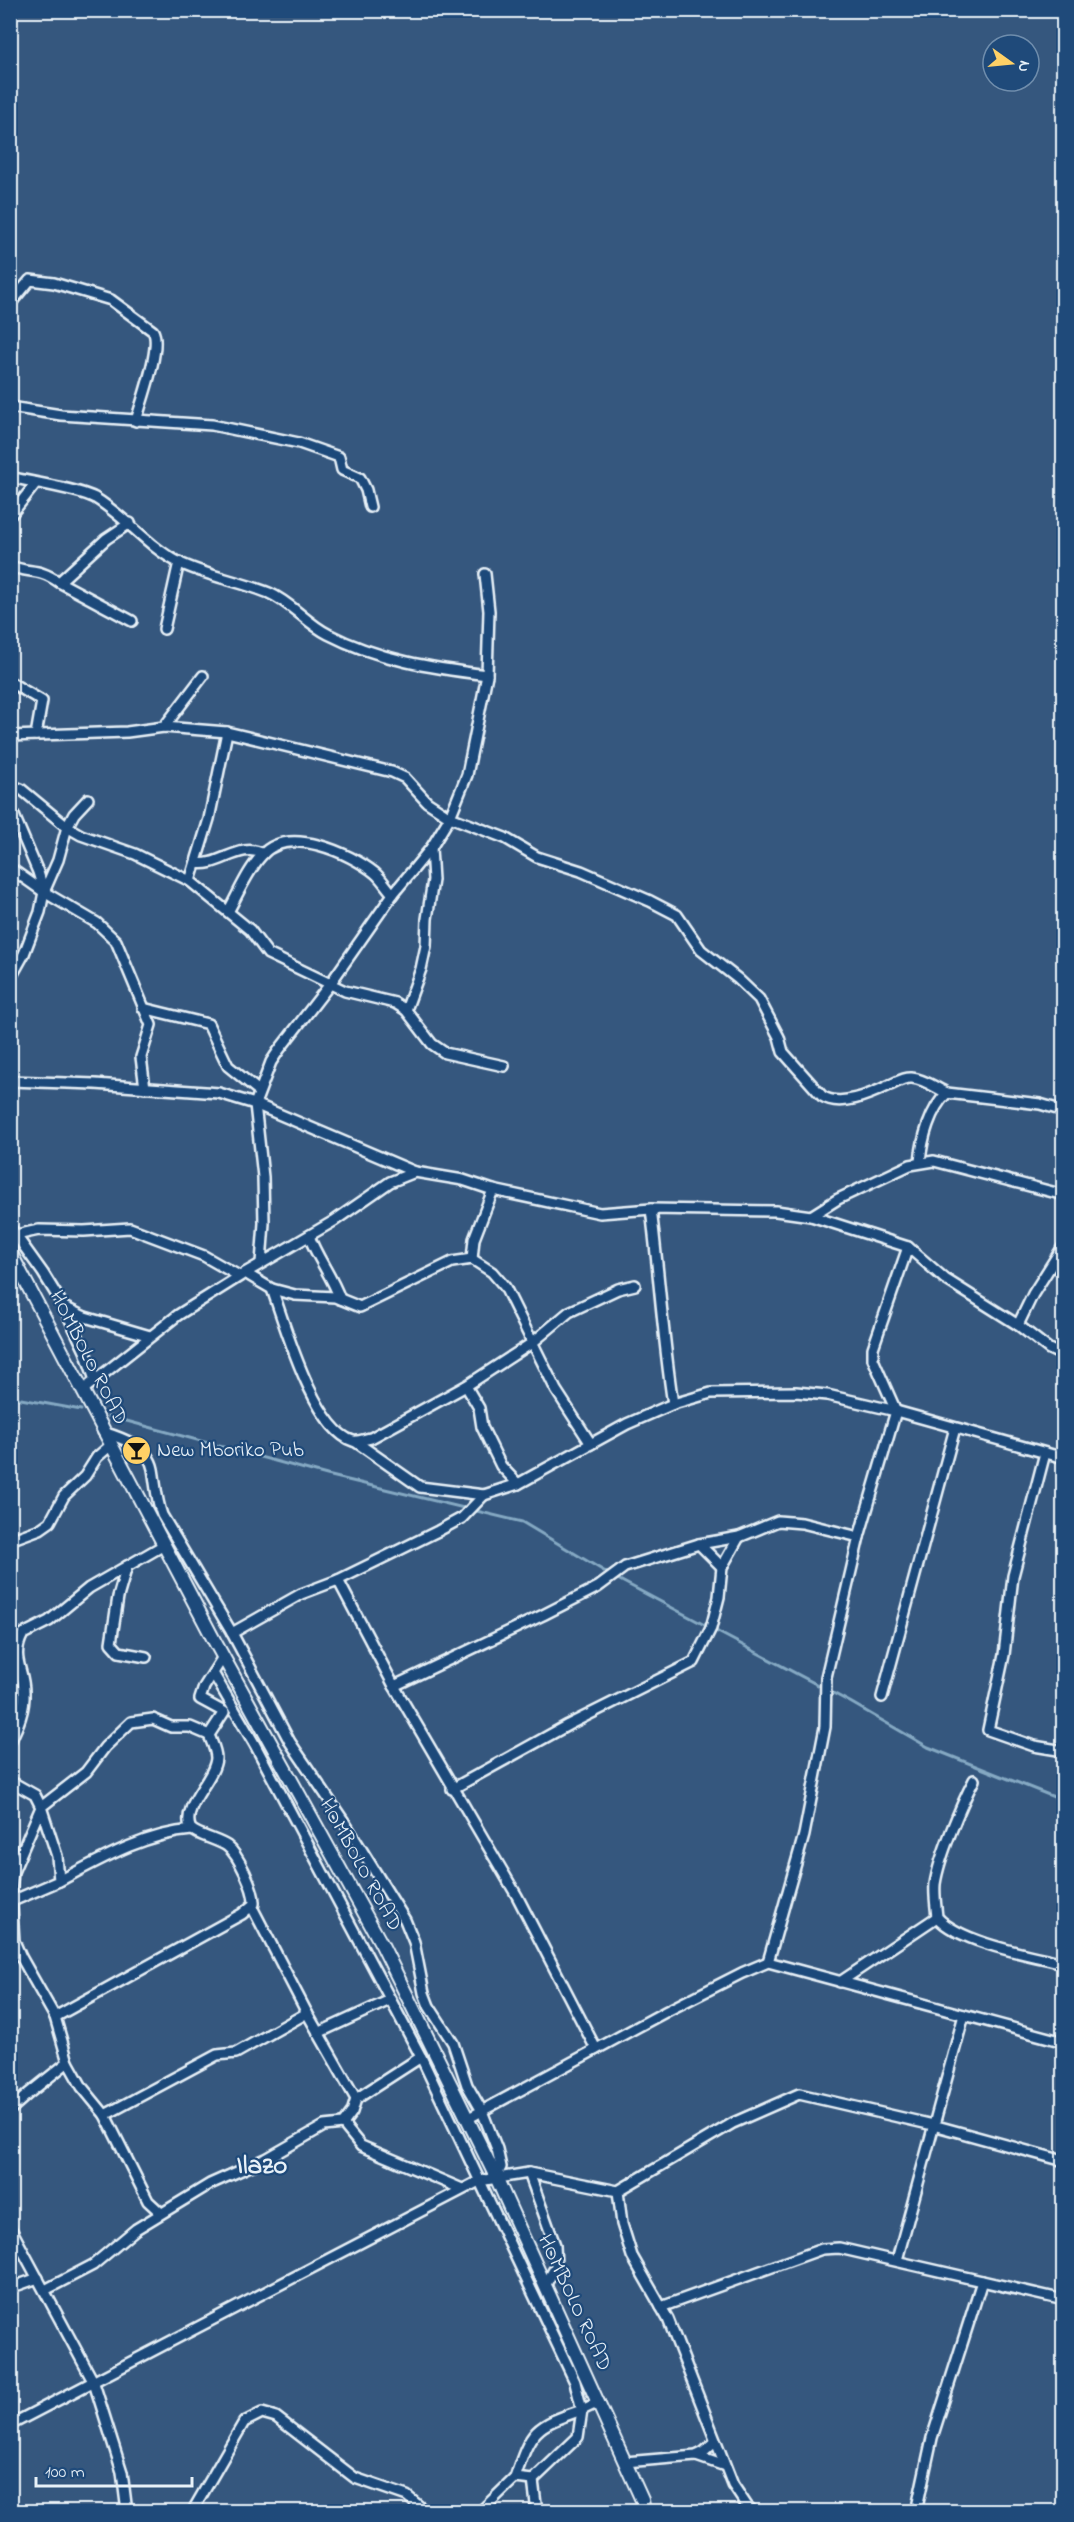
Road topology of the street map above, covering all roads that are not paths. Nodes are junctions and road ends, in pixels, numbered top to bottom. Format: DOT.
graph roads {
  1 [pos="10,304"];
  2 [pos="10,406"];
  3 [pos="136,421"];
  4 [pos="10,477"];
  5 [pos="36,483"];
  6 [pos="370,507"];
  7 [pos="10,516"];
  8 [pos="130,523"];
  9 [pos="179,562"];
  10 [pos="10,566"];
  11 [pos="485,574"];
  12 [pos="59,582"];
  13 [pos="132,621"];
  14 [pos="164,629"];
  15 [pos="487,675"];
  16 [pos="202,676"];
  17 [pos="10,682"];
  18 [pos="164,727"];
  19 [pos="227,732"];
  20 [pos="36,735"];
  21 [pos="10,736"];
  22 [pos="10,785"];
  23 [pos="88,799"];
  24 [pos="10,806"];
  25 [pos="450,817"];
  26 [pos="67,827"];
  27 [pos="431,848"];
  28 [pos="263,854"];
  29 [pos="196,863"];
  30 [pos="10,868"];
  31 [pos="190,881"];
  32 [pos="44,892"];
  33 [pos="393,894"];
  34 [pos="229,910"];
  35 [pos="10,979"];
  36 [pos="330,984"];
  37 [pos="143,1008"];
  38 [pos="406,1010"];
  39 [pos="504,1066"];
  40 [pos="10,1081"];
  41 [pos="145,1088"];
  42 [pos="259,1091"];
  43 [pos="947,1092"];
  44 [pos="255,1104"];
  45 [pos="1064,1111"];
  46 [pos="920,1162"];
  47 [pos="414,1172"];
  48 [pos="493,1190"];
  49 [pos="1064,1195"];
  50 [pos="651,1209"];
  51 [pos="812,1216"];
  52 [pos="13,1231"];
  53 [pos="309,1236"];
  54 [pos="1064,1245"];
  55 [pos="908,1247"];
  56 [pos="10,1252"];
  57 [pos="472,1259"];
  58 [pos="261,1263"];
  59 [pos="242,1275"];
  60 [pos="635,1285"];
  61 [pos="272,1289"];
  62 [pos="340,1299"];
  63 [pos="64,1307"];
  64 [pos="1018,1325"];
  65 [pos="150,1336"];
  66 [pos="532,1343"];
  67 [pos="1064,1356"];
  68 [pos="95,1380"];
  69 [pos="466,1386"];
  70 [pos="83,1390"];
  71 [pos="673,1404"];
  72 [pos="896,1411"];
  73 [pos="955,1428"];
  74 [pos="104,1431"];
  75 [pos="356,1442"];
  76 [pos="591,1444"];
  77 [pos="111,1445"];
  78 [pos="1045,1453"];
  79 [pos="1062,1456"];
  80 [pos="518,1484"];
  81 [pos="484,1496"];
  82 [pos="740,1537"];
  83 [pos="859,1537"];
  84 [pos="10,1540"];
  85 [pos="699,1544"];
  86 [pos="164,1545"];
  87 [pos="127,1566"];
  88 [pos="722,1567"];
  89 [pos="338,1581"];
  90 [pos="10,1632"];
  91 [pos="232,1633"];
  92 [pos="23,1634"];
  93 [pos="146,1657"];
  94 [pos="223,1657"];
  95 [pos="213,1673"];
  96 [pos="394,1686"];
  97 [pos="882,1697"];
  98 [pos="209,1735"];
  99 [pos="10,1742"];
  100 [pos="1064,1751"];
  101 [pos="974,1780"];
  102 [pos="10,1781"];
  103 [pos="452,1789"];
  104 [pos="41,1806"];
  105 [pos="192,1830"];
  106 [pos="59,1881"];
  107 [pos="11,1902"];
  108 [pos="252,1907"];
  109 [pos="937,1917"];
  110 [pos="768,1962"];
  111 [pos="1064,1964"];
  112 [pos="840,1982"];
  113 [pos="390,2000"];
  114 [pos="307,2013"];
  115 [pos="964,2014"];
  116 [pos="55,2017"];
  117 [pos="318,2033"];
  118 [pos="1064,2042"];
  119 [pos="453,2043"];
  120 [pos="596,2049"];
  121 [pos="434,2051"];
  122 [pos="421,2057"];
  123 [pos="68,2062"];
  124 [pos="356,2099"];
  125 [pos="10,2110"];
  126 [pos="482,2111"];
  127 [pos="105,2115"];
  128 [pos="467,2119"];
  129 [pos="343,2124"];
  130 [pos="933,2126"];
  131 [pos="1064,2161"];
  132 [pos="529,2173"];
  133 [pos="496,2177"];
  134 [pos="479,2181"];
  135 [pos="462,2189"];
  136 [pos="618,2192"];
  137 [pos="161,2213"];
  138 [pos="10,2227"];
  139 [pos="897,2260"];
  140 [pos="38,2278"];
  141 [pos="982,2281"];
  142 [pos="545,2286"];
  143 [pos="10,2288"];
  144 [pos="45,2290"];
  145 [pos="1064,2300"];
  146 [pos="662,2307"];
  147 [pos="94,2383"];
  148 [pos="598,2402"];
  149 [pos="582,2410"];
  150 [pos="10,2425"];
  151 [pos="715,2442"];
  152 [pos="696,2456"];
  153 [pos="625,2462"];
  154 [pos="725,2466"];
  155 [pos="515,2478"];
  156 [pos="533,2480"];
  157 [pos="127,2511"];
  158 [pos="192,2511"];
  159 [pos="426,2511"];
  160 [pos="480,2511"];
  161 [pos="537,2511"];
  162 [pos="644,2511"];
  163 [pos="753,2511"];
  164 [pos="916,2511"];
  1 -- 3 [label="street"];
  2 -- 3 [label="street"];
  3 -- 6 [label="street"];
  4 -- 5 [label="street"];
  5 -- 7 [label="street"];
  5 -- 8 [label="street"];
  8 -- 9 [label="street"];
  8 -- 12 [label="street"];
  9 -- 14 [label="street"];
  9 -- 15 [label="street"];
  10 -- 12 [label="street"];
  11 -- 15 [label="street"];
  12 -- 13 [label="street"];
  15 -- 25 [label="street"];
  16 -- 18 [label="street"];
  17 -- 20 [label="street"];
  18 -- 19 [label="street"];
  18 -- 20 [label="street"];
  19 -- 25 [label="street"];
  19 -- 29 [label="street"];
  20 -- 21 [label="street"];
  22 -- 26 [label="street"];
  23 -- 26 [label="street"];
  24 -- 32 [label="street"];
  25 -- 27 [label="street"];
  25 -- 43 [label="street"];
  26 -- 31 [label="street"];
  26 -- 32 [label="street"];
  27 -- 33 [label="street"];
  27 -- 38 [label="street"];
  28 -- 29 [label="street"];
  28 -- 33 [label="street"];
  28 -- 34 [label="street"];
  29 -- 31 [label="street"];
  30 -- 32 [label="street"];
  31 -- 34 [label="street"];
  32 -- 35 [label="street"];
  32 -- 37 [label="street"];
  33 -- 36 [label="street"];
  34 -- 36 [label="street"];
  36 -- 38 [label="street"];
  36 -- 42 [label="street"];
  37 -- 41 [label="street"];
  37 -- 42 [label="street"];
  38 -- 39 [label="street"];
  40 -- 41 [label="street"];
  41 -- 44 [label="street"];
  42 -- 44 [label="street"];
  43 -- 45 [label="street"];
  43 -- 46 [label="street"];
  44 -- 47 [label="street"];
  44 -- 58 [label="street"];
  46 -- 49 [label="street"];
  46 -- 51 [label="street"];
  47 -- 48 [label="street"];
  47 -- 53 [label="street"];
  48 -- 50 [label="street"];
  48 -- 57 [label="street"];
  50 -- 51 [label="street"];
  50 -- 71 [label="street"];
  51 -- 55 [label="street"];
  52 -- 59 [label="street"];
  52 -- 63 [label="street"];
  53 -- 58 [label="street"];
  53 -- 62 [label="street"];
  54 -- 64 [label="street"];
  55 -- 64 [label="street"];
  55 -- 72 [label="street"];
  56 -- 70 [label="street, HOMBOLO ROAD"];
  57 -- 62 [label="street"];
  57 -- 66 [label="street"];
  58 -- 59 [label="street"];
  59 -- 61 [label="street"];
  59 -- 65 [label="street"];
  60 -- 66 [label="street"];
  61 -- 62 [label="street"];
  61 -- 75 [label="street"];
  63 -- 65 [label="street"];
  63 -- 68 [label="street"];
  64 -- 67 [label="street"];
  65 -- 68 [label="street"];
  66 -- 69 [label="street"];
  66 -- 76 [label="street"];
  68 -- 70 [label="street"];
  69 -- 75 [label="street"];
  69 -- 80 [label="street"];
  70 -- 74 [label="street, HOMBOLO ROAD"];
  71 -- 72 [label="street"];
  71 -- 76 [label="street"];
  72 -- 73 [label="street"];
  72 -- 83 [label="street"];
  73 -- 78 [label="street"];
  73 -- 97 [label="street"];
  74 -- 77 [label="street, HOMBOLO ROAD"];
  74 -- 91 [label="street"];
  75 -- 81 [label="street"];
  76 -- 80 [label="street"];
  77 -- 84 [label="street"];
  77 -- 86 [label="street, HOMBOLO ROAD"];
  78 -- 79 [label="street"];
  78 -- 100 [label="street"];
  80 -- 81 [label="street"];
  81 -- 89 [label="street"];
  82 -- 83 [label="street"];
  82 -- 85 [label="street"];
  82 -- 88 [label="street"];
  83 -- 110 [label="street"];
  85 -- 88 [label="street"];
  85 -- 96 [label="street"];
  86 -- 87 [label="street"];
  86 -- 94 [label="street, HOMBOLO ROAD"];
  87 -- 92 [label="street"];
  87 -- 93 [label="street"];
  88 -- 103 [label="street"];
  89 -- 91 [label="street"];
  89 -- 96 [label="street"];
  90 -- 92 [label="street"];
  91 -- 119 [label="street"];
  92 -- 99 [label="street"];
  94 -- 95 [label="street"];
  94 -- 121 [label="street, HOMBOLO ROAD"];
  95 -- 98 [label="street"];
  95 -- 113 [label="street"];
  96 -- 103 [label="street"];
  98 -- 104 [label="street"];
  98 -- 105 [label="street"];
  101 -- 109 [label="street"];
  102 -- 104 [label="street"];
  103 -- 120 [label="street"];
  104 -- 106 [label="street"];
  104 -- 107 [label="street"];
  105 -- 106 [label="street"];
  105 -- 108 [label="street"];
  106 -- 107 [label="street"];
  107 -- 116 [label="street"];
  108 -- 114 [label="street"];
  108 -- 116 [label="street"];
  109 -- 111 [label="street"];
  109 -- 112 [label="street"];
  110 -- 112 [label="street"];
  110 -- 120 [label="street"];
  112 -- 115 [label="street"];
  113 -- 117 [label="street"];
  113 -- 122 [label="street"];
  114 -- 117 [label="street"];
  114 -- 127 [label="street"];
  115 -- 118 [label="street"];
  115 -- 130 [label="street"];
  116 -- 123 [label="street"];
  117 -- 124 [label="street"];
  119 -- 121 [label="street"];
  119 -- 126 [label="street"];
  120 -- 126 [label="street"];
  121 -- 128 [label="street, HOMBOLO ROAD"];
  122 -- 124 [label="street"];
  122 -- 134 [label="street"];
  123 -- 125 [label="street"];
  123 -- 127 [label="street"];
  124 -- 129 [label="street"];
  126 -- 128 [label="street"];
  126 -- 133 [label="street"];
  127 -- 137 [label="street"];
  128 -- 133 [label="street, HOMBOLO ROAD"];
  129 -- 135 [label="street"];
  129 -- 137 [label="street"];
  130 -- 131 [label="street"];
  130 -- 136 [label="street"];
  130 -- 139 [label="street"];
  132 -- 133 [label="street"];
  132 -- 136 [label="street"];
  132 -- 142 [label="street"];
  133 -- 134 [label="street"];
  133 -- 142 [label="street, HOMBOLO ROAD"];
  134 -- 135 [label="street"];
  134 -- 149 [label="street"];
  135 -- 147 [label="street"];
  136 -- 146 [label="street"];
  137 -- 144 [label="street"];
  138 -- 140 [label="street"];
  139 -- 141 [label="street"];
  139 -- 146 [label="street"];
  140 -- 143 [label="street"];
  140 -- 144 [label="street"];
  141 -- 145 [label="street"];
  141 -- 164 [label="street"];
  142 -- 148 [label="street, HOMBOLO ROAD"];
  144 -- 147 [label="street"];
  146 -- 151 [label="street"];
  147 -- 150 [label="street"];
  147 -- 157 [label="street"];
  148 -- 149 [label="street"];
  148 -- 153 [label="street, HOMBOLO ROAD"];
  149 -- 155 [label="street"];
  149 -- 156 [label="street"];
  151 -- 152 [label="street"];
  151 -- 154 [label="street"];
  152 -- 153 [label="street"];
  152 -- 154 [label="street"];
  153 -- 162 [label="street, HOMBOLO ROAD"];
  154 -- 163 [label="street"];
  155 -- 156 [label="street"];
  155 -- 160 [label="street"];
  156 -- 161 [label="street"];
  158 -- 159 [label="street"];
}
